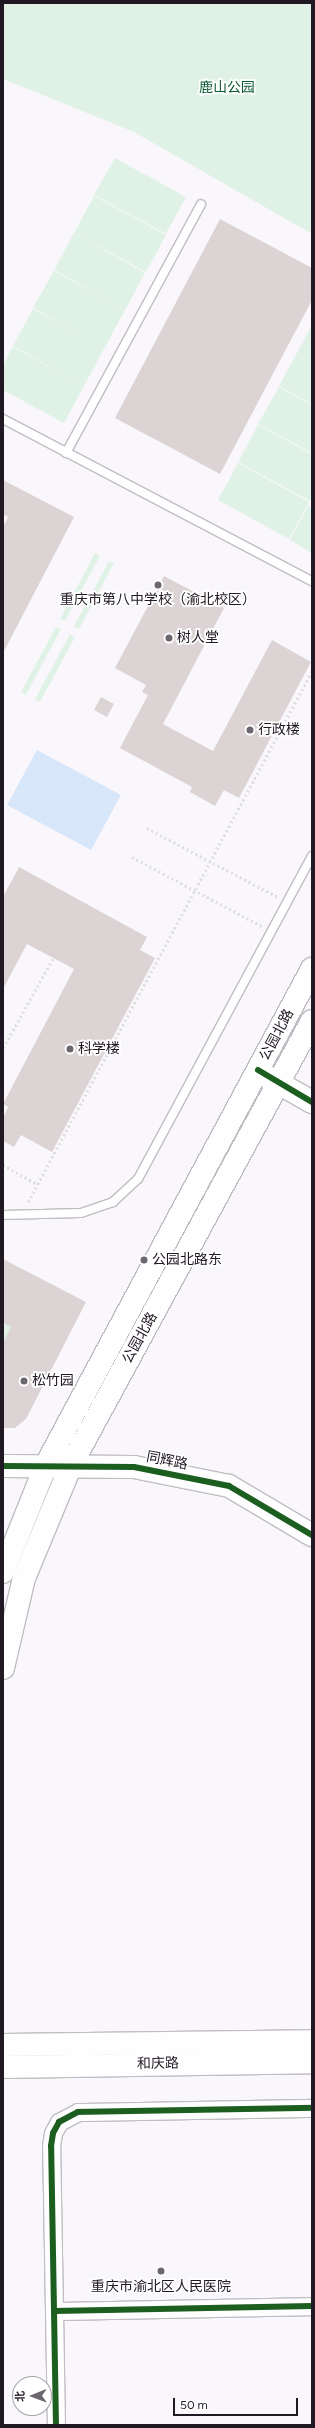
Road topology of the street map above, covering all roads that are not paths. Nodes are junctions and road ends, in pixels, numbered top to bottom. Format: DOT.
graph roads {
  1 [pos="202,204"];
  2 [pos="3,419"];
  3 [pos="66,452"];
  4 [pos="312,581"];
  5 [pos="312,856"];
  6 [pos="312,969"];
  7 [pos="312,1021"];
  8 [pos="258,1070"];
  9 [pos="278,1084"];
  10 [pos="312,1102"];
  11 [pos="3,1215"];
  12 [pos="46,1465"];
  13 [pos="71,1465"];
  14 [pos="3,1466"];
  15 [pos="312,1535"];
  16 [pos="3,1572"];
  17 [pos="3,1668"];
  18 [pos="312,2041"];
  19 [pos="3,2045"];
  20 [pos="312,2062"];
  21 [pos="3,2067"];
  22 [pos="312,2108"];
  23 [pos="312,2306"];
  24 [pos="54,2311"];
  25 [pos="56,2425"];
  1 -- 3 [label="lane"];
  2 -- 3 [label="lane"];
  3 -- 4 [label="lane"];
  5 -- 11 [label="lane"];
  6 -- 8 [label="main road, 公园北路"];
  7 -- 9 [label="main road, 公园北路"];
  8 -- 9 [label="main road"];
  8 -- 12 [label="main road, 公园北路"];
  9 -- 10 [label="main road"];
  9 -- 13 [label="main road, 公园北路"];
  12 -- 13 [label="main road, 同辉路"];
  12 -- 14 [label="main road, 同辉路"];
  12 -- 16 [label="main road, 公园北路"];
  13 -- 15 [label="main road, 同辉路"];
  13 -- 17 [label="main road, 公园北路"];
  18 -- 19 [label="main road, 和庆路"];
  20 -- 21 [label="main road, 和庆路"];
  22 -- 24 [label="street"];
  23 -- 24 [label="street"];
  24 -- 25 [label="street"];
}
